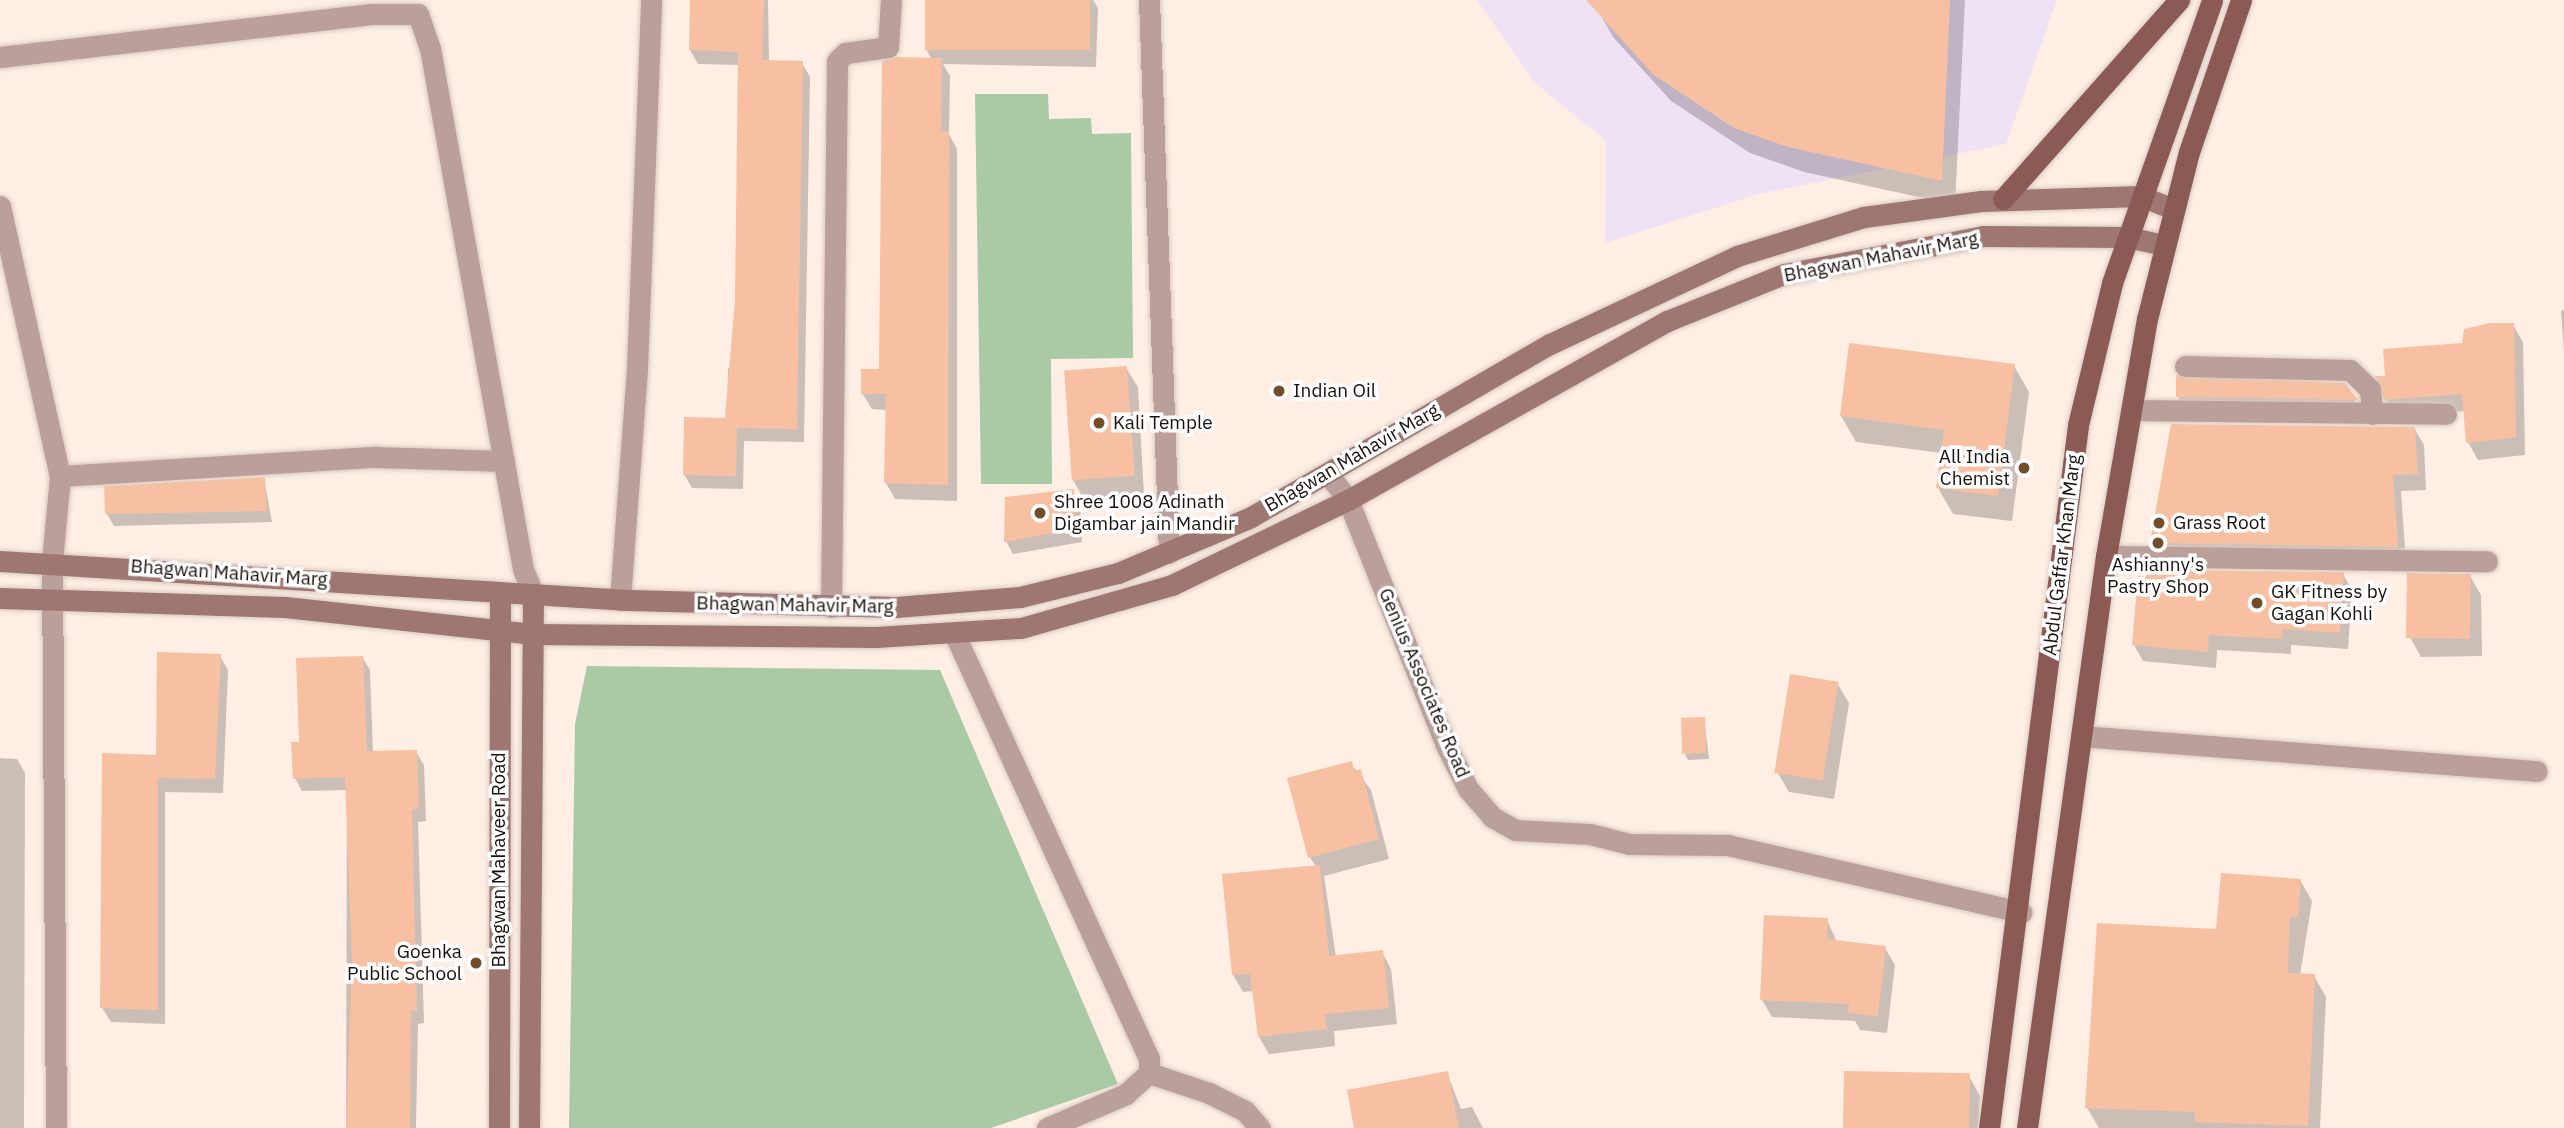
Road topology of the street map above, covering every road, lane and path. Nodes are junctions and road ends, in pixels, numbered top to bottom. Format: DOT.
graph roads {
  1 [pos="650,0"];
  2 [pos="891,0"];
  3 [pos="1149,0"];
  4 [pos="2179,0"];
  5 [pos="2212,0"];
  6 [pos="2241,0"];
  7 [pos="0,57"];
  8 [pos="2141,196"];
  9 [pos="2003,199"];
  10 [pos="0,206"];
  11 [pos="2173,209"];
  12 [pos="2127,237"];
  13 [pos="2164,245"];
  14 [pos="2185,366"];
  15 [pos="2131,410"];
  16 [pos="2372,414"];
  17 [pos="2446,414"];
  18 [pos="504,461"];
  19 [pos="1328,474"];
  20 [pos="60,476"];
  21 [pos="1348,500"];
  22 [pos="1169,553"];
  23 [pos="2106,556"];
  24 [pos="0,561"];
  25 [pos="2487,561"];
  26 [pos="52,562"];
  27 [pos="500,592"];
  28 [pos="533,594"];
  29 [pos="0,598"];
  30 [pos="620,600"];
  31 [pos="52,601"];
  32 [pos="831,607"];
  33 [pos="500,632"];
  34 [pos="534,634"];
  35 [pos="955,635"];
  36 [pos="2081,736"];
  37 [pos="2537,771"];
  38 [pos="2021,912"];
  39 [pos="1149,1073"];
  40 [pos="56,1128"];
  41 [pos="499,1128"];
  42 [pos="529,1128"];
  43 [pos="1047,1128"];
  44 [pos="1260,1128"];
  45 [pos="1989,1128"];
  46 [pos="2028,1128"];
  1 -- 30 [label="street"];
  2 -- 32 [label="street"];
  3 -- 22 [label="street"];
  4 -- 9 [label="main road"];
  5 -- 8 [label="main road, Abdul Gaffar Khan Marg"];
  6 -- 11 [label="main road"];
  7 -- 18 [label="street"];
  8 -- 9 [label="street, Bhagwan Mahavir Marg"];
  8 -- 11 [label="street, Bhagwan Mahavir Marg"];
  8 -- 12 [label="main road, Abdul Gaffar Khan Marg"];
  9 -- 19 [label="street, Bhagwan Mahavir Marg"];
  10 -- 20 [label="street"];
  11 -- 13 [label="main road"];
  12 -- 13 [label="street, Bhagwan Mahavir Marg"];
  12 -- 21 [label="street, Bhagwan Mahavir Marg"];
  12 -- 38 [label="main road, Abdul Gaffar Khan Marg"];
  13 -- 15 [label="main road"];
  14 -- 16 [label="street"];
  15 -- 16 [label="street"];
  15 -- 23 [label="main road"];
  16 -- 17 [label="street"];
  18 -- 20 [label="street"];
  18 -- 28 [label="street"];
  19 -- 21 [label="street, Genius Associates Road"];
  19 -- 22 [label="street, Bhagwan Mahavir Marg"];
  20 -- 26 [label="street"];
  21 -- 35 [label="street, Bhagwan Mahavir Marg"];
  21 -- 38 [label="street, Genius Associates Road"];
  22 -- 32 [label="street, Bhagwan Mahavir Marg"];
  23 -- 25 [label="street"];
  23 -- 36 [label="main road"];
  24 -- 26 [label="street, Bhagwan Mahavir Marg"];
  26 -- 27 [label="street, Bhagwan Mahavir Marg"];
  26 -- 31 [label="street"];
  27 -- 28 [label="street, Bhagwan Mahavir Marg"];
  27 -- 33 [label="street, Bhagwan Mahaveer Road"];
  28 -- 30 [label="street, Bhagwan Mahavir Marg"];
  28 -- 34 [label="street, Bhagwan Mahaveer Road"];
  29 -- 31 [label="street, Bhagwan Mahavir Marg"];
  30 -- 32 [label="street, Bhagwan Mahavir Marg"];
  31 -- 33 [label="street, Bhagwan Mahavir Marg"];
  31 -- 40 [label="street"];
  33 -- 34 [label="street, Bhagwan Mahavir Marg"];
  33 -- 41 [label="street, Bhagwan Mahaveer Road"];
  34 -- 35 [label="street, Bhagwan Mahavir Marg"];
  34 -- 42 [label="street, Bhagwan Mahaveer Road"];
  35 -- 39 [label="street"];
  36 -- 37 [label="street"];
  36 -- 46 [label="main road"];
  38 -- 45 [label="main road, Abdul Gaffar Khan Marg"];
  39 -- 43 [label="street"];
  39 -- 44 [label="street"];
}
